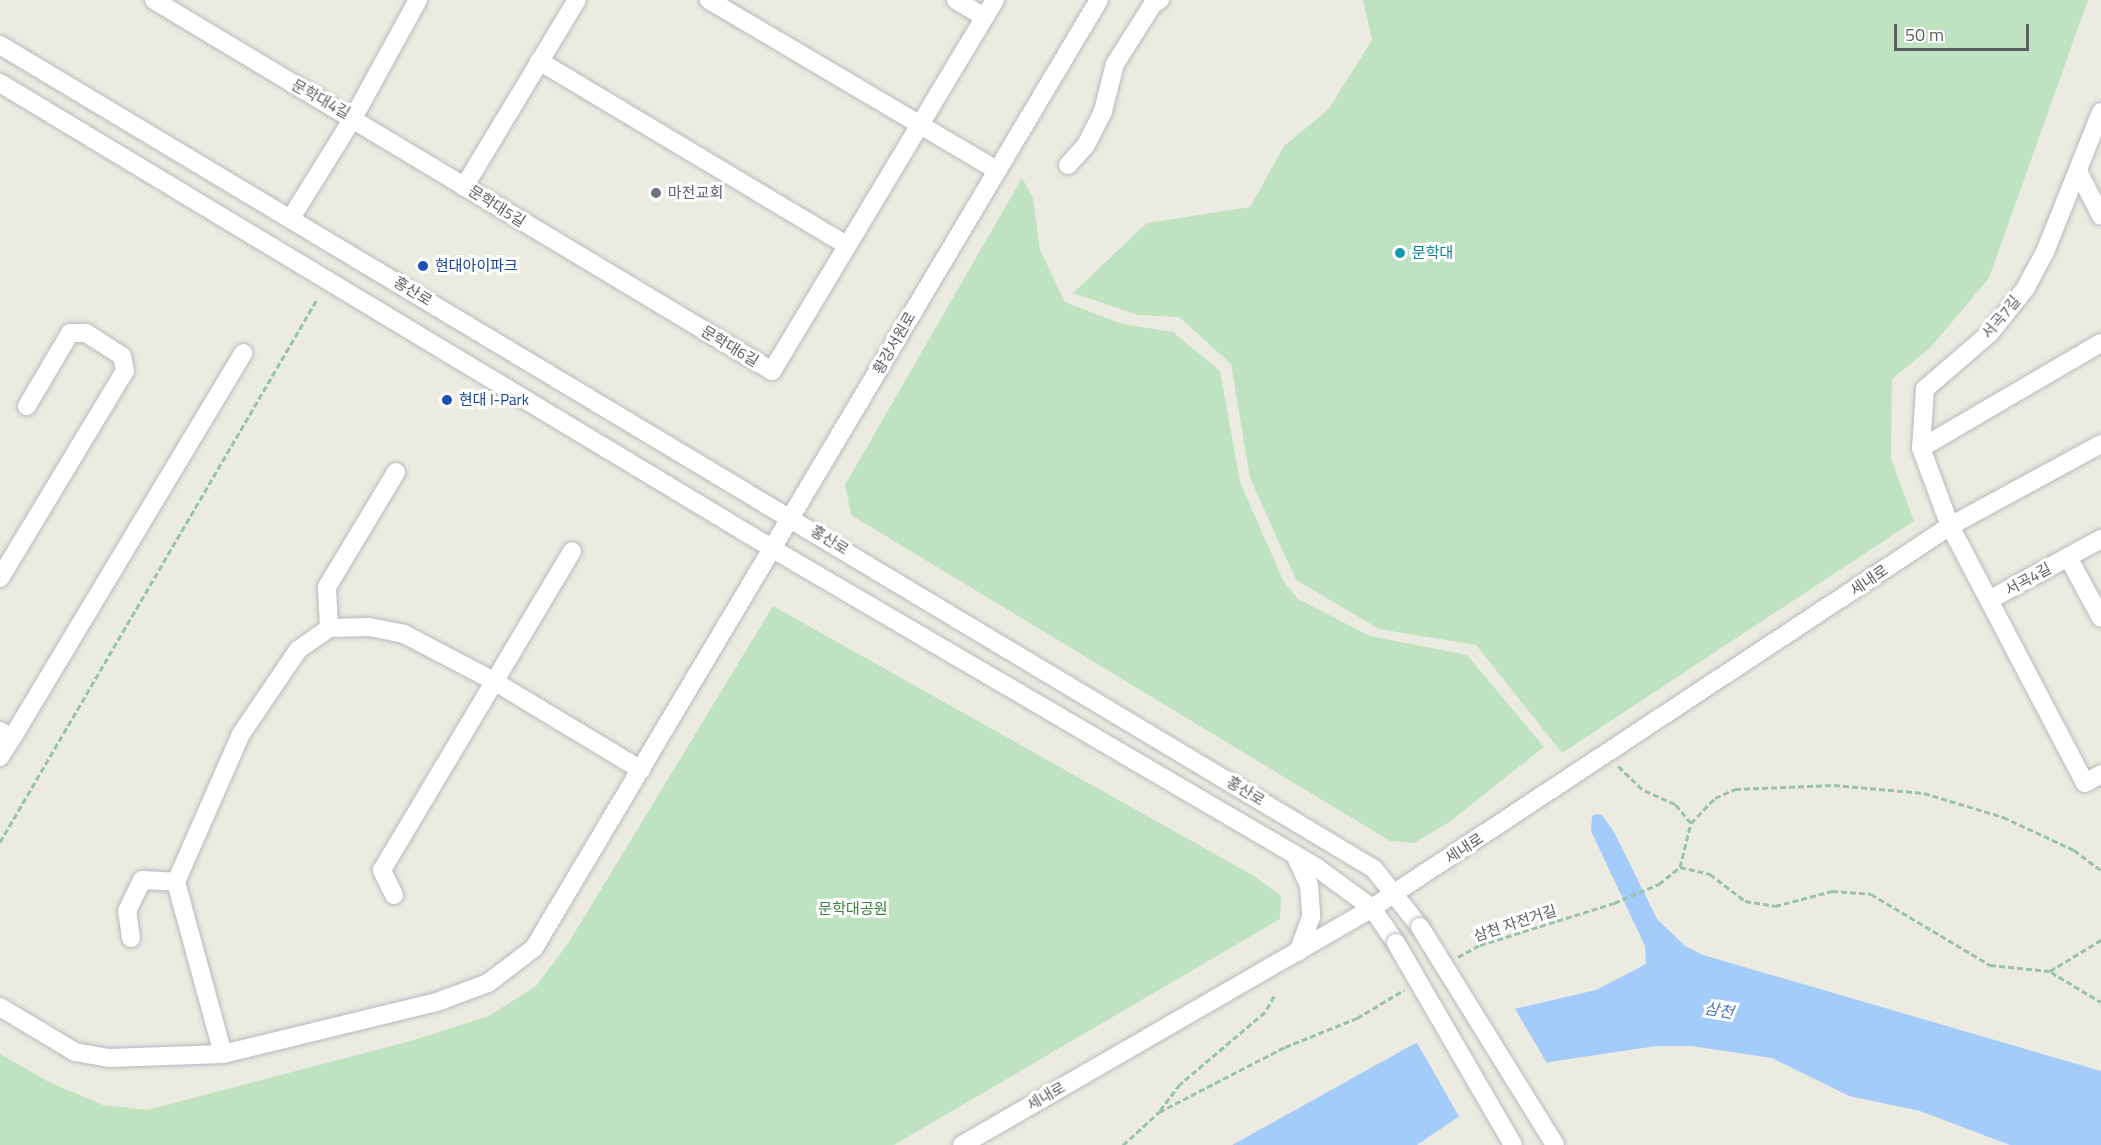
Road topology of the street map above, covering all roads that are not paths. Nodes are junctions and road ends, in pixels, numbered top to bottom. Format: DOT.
graph roads {
  1 [pos="154,0"];
  2 [pos="418,0"];
  3 [pos="577,0"];
  4 [pos="710,0"];
  5 [pos="956,0"];
  6 [pos="994,0"];
  7 [pos="1098,0"];
  8 [pos="1160,0"];
  9 [pos="984,17"];
  10 [pos="0,45"];
  11 [pos="539,61"];
  12 [pos="0,83"];
  13 [pos="2101,112"];
  14 [pos="352,120"];
  15 [pos="920,124"];
  16 [pos="1068,165"];
  17 [pos="996,170"];
  18 [pos="2079,173"];
  19 [pos="464,187"];
  20 [pos="2101,216"];
  21 [pos="291,218"];
  22 [pos="847,245"];
  23 [pos="623,283"];
  24 [pos="2101,343"];
  25 [pos="243,352"];
  26 [pos="27,406"];
  27 [pos="2101,444"];
  28 [pos="1921,448"];
  29 [pos="396,472"];
  30 [pos="792,517"];
  31 [pos="1950,526"];
  32 [pos="2101,539"];
  33 [pos="773,549"];
  34 [pos="572,551"];
  35 [pos="2068,557"];
  36 [pos="0,578"];
  37 [pos="1989,600"];
  38 [pos="2101,618"];
  39 [pos="329,628"];
  40 [pos="492,680"];
  41 [pos="6,735"];
  42 [pos="0,757"];
  43 [pos="641,770"];
  44 [pos="2101,774"];
  45 [pos="1295,855"];
  46 [pos="176,882"];
  47 [pos="1395,893"];
  48 [pos="394,895"];
  49 [pos="1372,909"];
  50 [pos="131,938"];
  51 [pos="1298,952"];
  52 [pos="0,1007"];
  53 [pos="224,1054"];
  54 [pos="962,1145"];
  55 [pos="1513,1145"];
  56 [pos="1555,1145"];
  1 -- 14 [label="street, 문학대4길"];
  2 -- 14 [label="street, 문학대4길"];
  3 -- 11 [label="street, 문학대5길"];
  4 -- 15 [label="street"];
  5 -- 9 [label="street"];
  6 -- 9 [label="street, 문학대6길"];
  7 -- 17 [label="street, 황강서원로"];
  8 -- 16 [label="street"];
  9 -- 15 [label="street, 문학대6길"];
  10 -- 21 [label="street, 홍산로"];
  11 -- 19 [label="street, 문학대5길"];
  11 -- 22 [label="street"];
  12 -- 33 [label="street, 홍산로"];
  13 -- 18 [label="street, 서곡7길"];
  14 -- 19 [label="street"];
  14 -- 21 [label="street"];
  15 -- 17 [label="street"];
  15 -- 22 [label="street, 문학대6길"];
  17 -- 30 [label="street, 황강서원로"];
  18 -- 20 [label="street"];
  18 -- 28 [label="street, 서곡7길"];
  19 -- 23 [label="street, 문학대5길"];
  21 -- 30 [label="street, 홍산로"];
  22 -- 23 [label="street, 문학대6길"];
  24 -- 28 [label="street"];
  25 -- 41 [label="street"];
  26 -- 36 [label="street"];
  27 -- 31 [label="street, 세내로"];
  28 -- 31 [label="street, 서곡7길"];
  29 -- 39 [label="street"];
  30 -- 33 [label="street, 황강서원로"];
  30 -- 47 [label="street, 홍산로"];
  31 -- 37 [label="street"];
  31 -- 47 [label="street, 세내로"];
  32 -- 35 [label="street, 서곡4길"];
  33 -- 43 [label="street, 황강서원로"];
  33 -- 45 [label="street, 홍산로"];
  34 -- 40 [label="street"];
  35 -- 37 [label="street, 서곡4길"];
  35 -- 38 [label="street, 서곡4길"];
  37 -- 44 [label="street"];
  39 -- 40 [label="street"];
  39 -- 46 [label="street"];
  40 -- 43 [label="street"];
  40 -- 48 [label="street"];
  41 -- 42 [label="street"];
  43 -- 53 [label="street, 황강서원로"];
  45 -- 49 [label="street, 홍산로"];
  45 -- 51 [label="street"];
  46 -- 50 [label="street"];
  46 -- 53 [label="street"];
  47 -- 49 [label="street, 세내로"];
  47 -- 56 [label="street, 홍산로, bridge"];
  49 -- 51 [label="street, 세내로"];
  49 -- 55 [label="street, 홍산로, bridge"];
  51 -- 54 [label="street, 세내로"];
  52 -- 53 [label="street, 황강서원로"];
}
